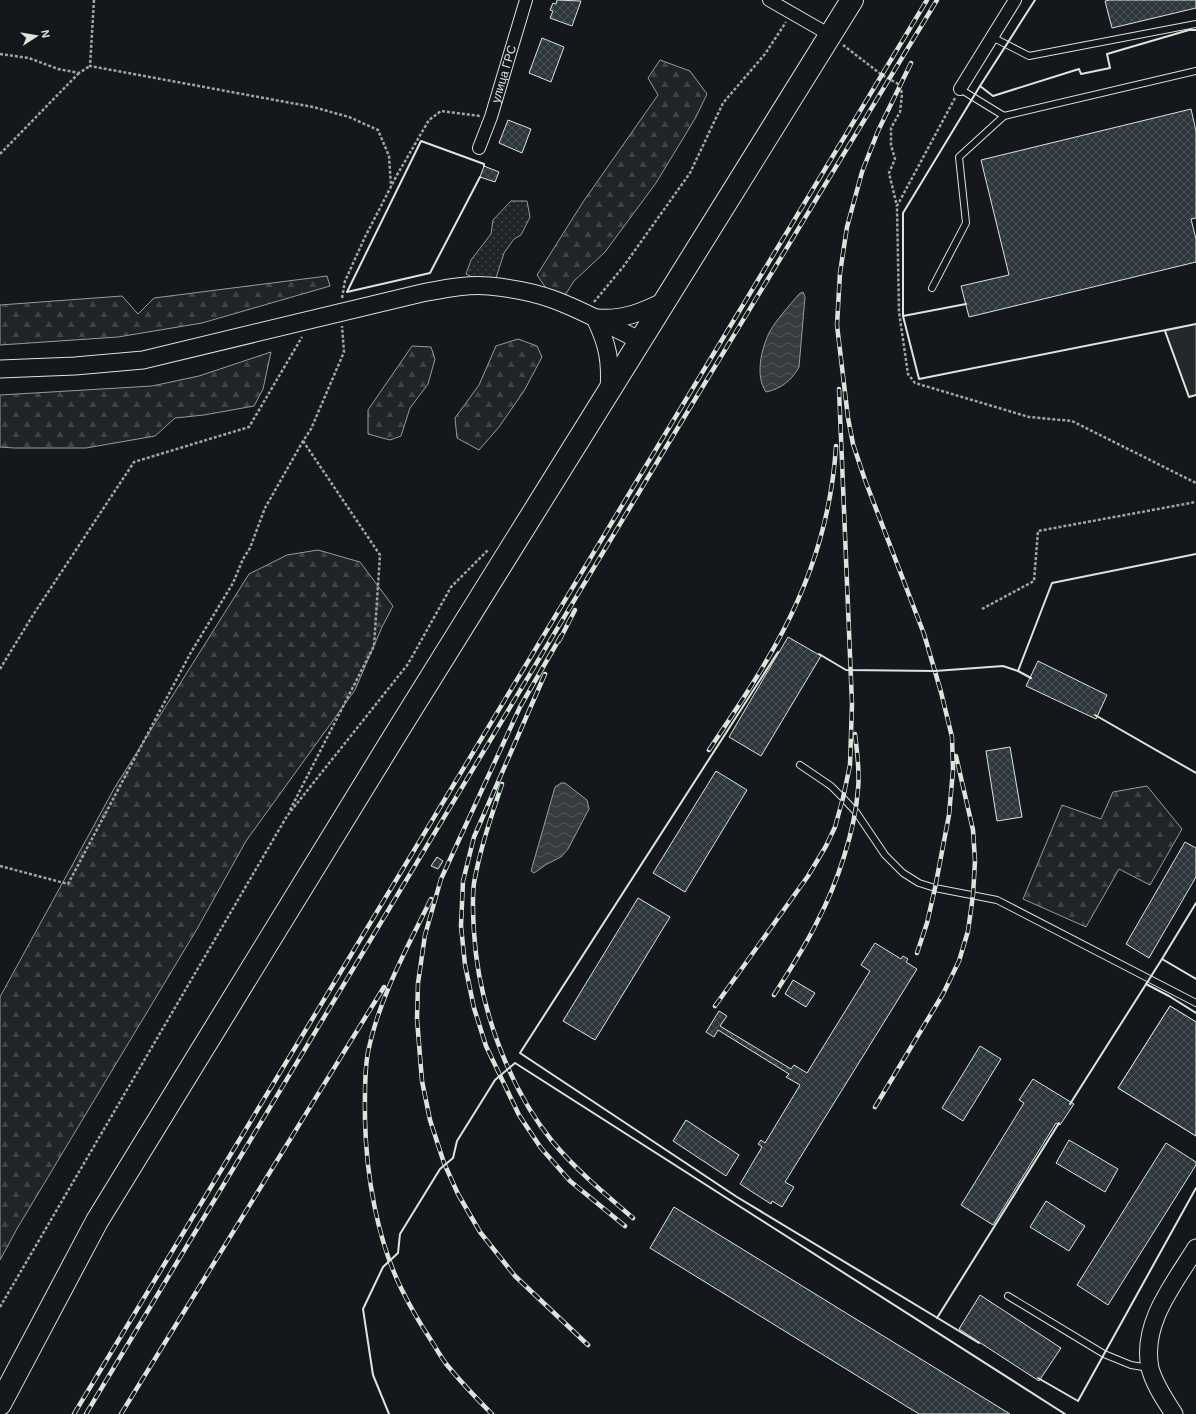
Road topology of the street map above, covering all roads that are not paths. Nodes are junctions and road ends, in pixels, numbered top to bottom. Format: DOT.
graph roads {
  1 [pos="526,0"];
  2 [pos="769,0"];
  3 [pos="852,0"];
  4 [pos="1015,0"];
  5 [pos="1196,24"];
  6 [pos="830,36"];
  7 [pos="992,37"];
  8 [pos="1196,70"];
  9 [pos="960,89"];
  10 [pos="1004,116"];
  11 [pos="479,148"];
  12 [pos="932,288"];
  13 [pos="666,300"];
  14 [pos="590,316"];
  15 [pos="641,341"];
  16 [pos="0,369"];
  17 [pos="609,392"];
  18 [pos="800,765"];
  19 [pos="1196,1003"];
  20 [pos="1196,1248"];
  21 [pos="1008,1296"];
  22 [pos="1151,1368"];
  23 [pos="0,1404"];
  24 [pos="1174,1414"];
  1 -- 11 [label="street, улица ГРС"];
  2 -- 6 [label="street"];
  3 -- 6 [label="highway"];
  4 -- 7 [label="street"];
  5 -- 7 [label="lane"];
  6 -- 13 [label="highway"];
  7 -- 9 [label="street"];
  8 -- 10 [label="lane"];
  9 -- 10 [label="lane"];
  10 -- 12 [label="lane"];
  13 -- 14 [label="street"];
  13 -- 15 [label="highway"];
  14 -- 15 [label="street"];
  14 -- 16 [label="street"];
  14 -- 17 [label="street"];
  15 -- 17 [label="highway"];
  17 -- 23 [label="highway"];
  18 -- 19 [label="lane"];
  20 -- 22 [label="street"];
  21 -- 22 [label="lane"];
  22 -- 24 [label="street"];
}
